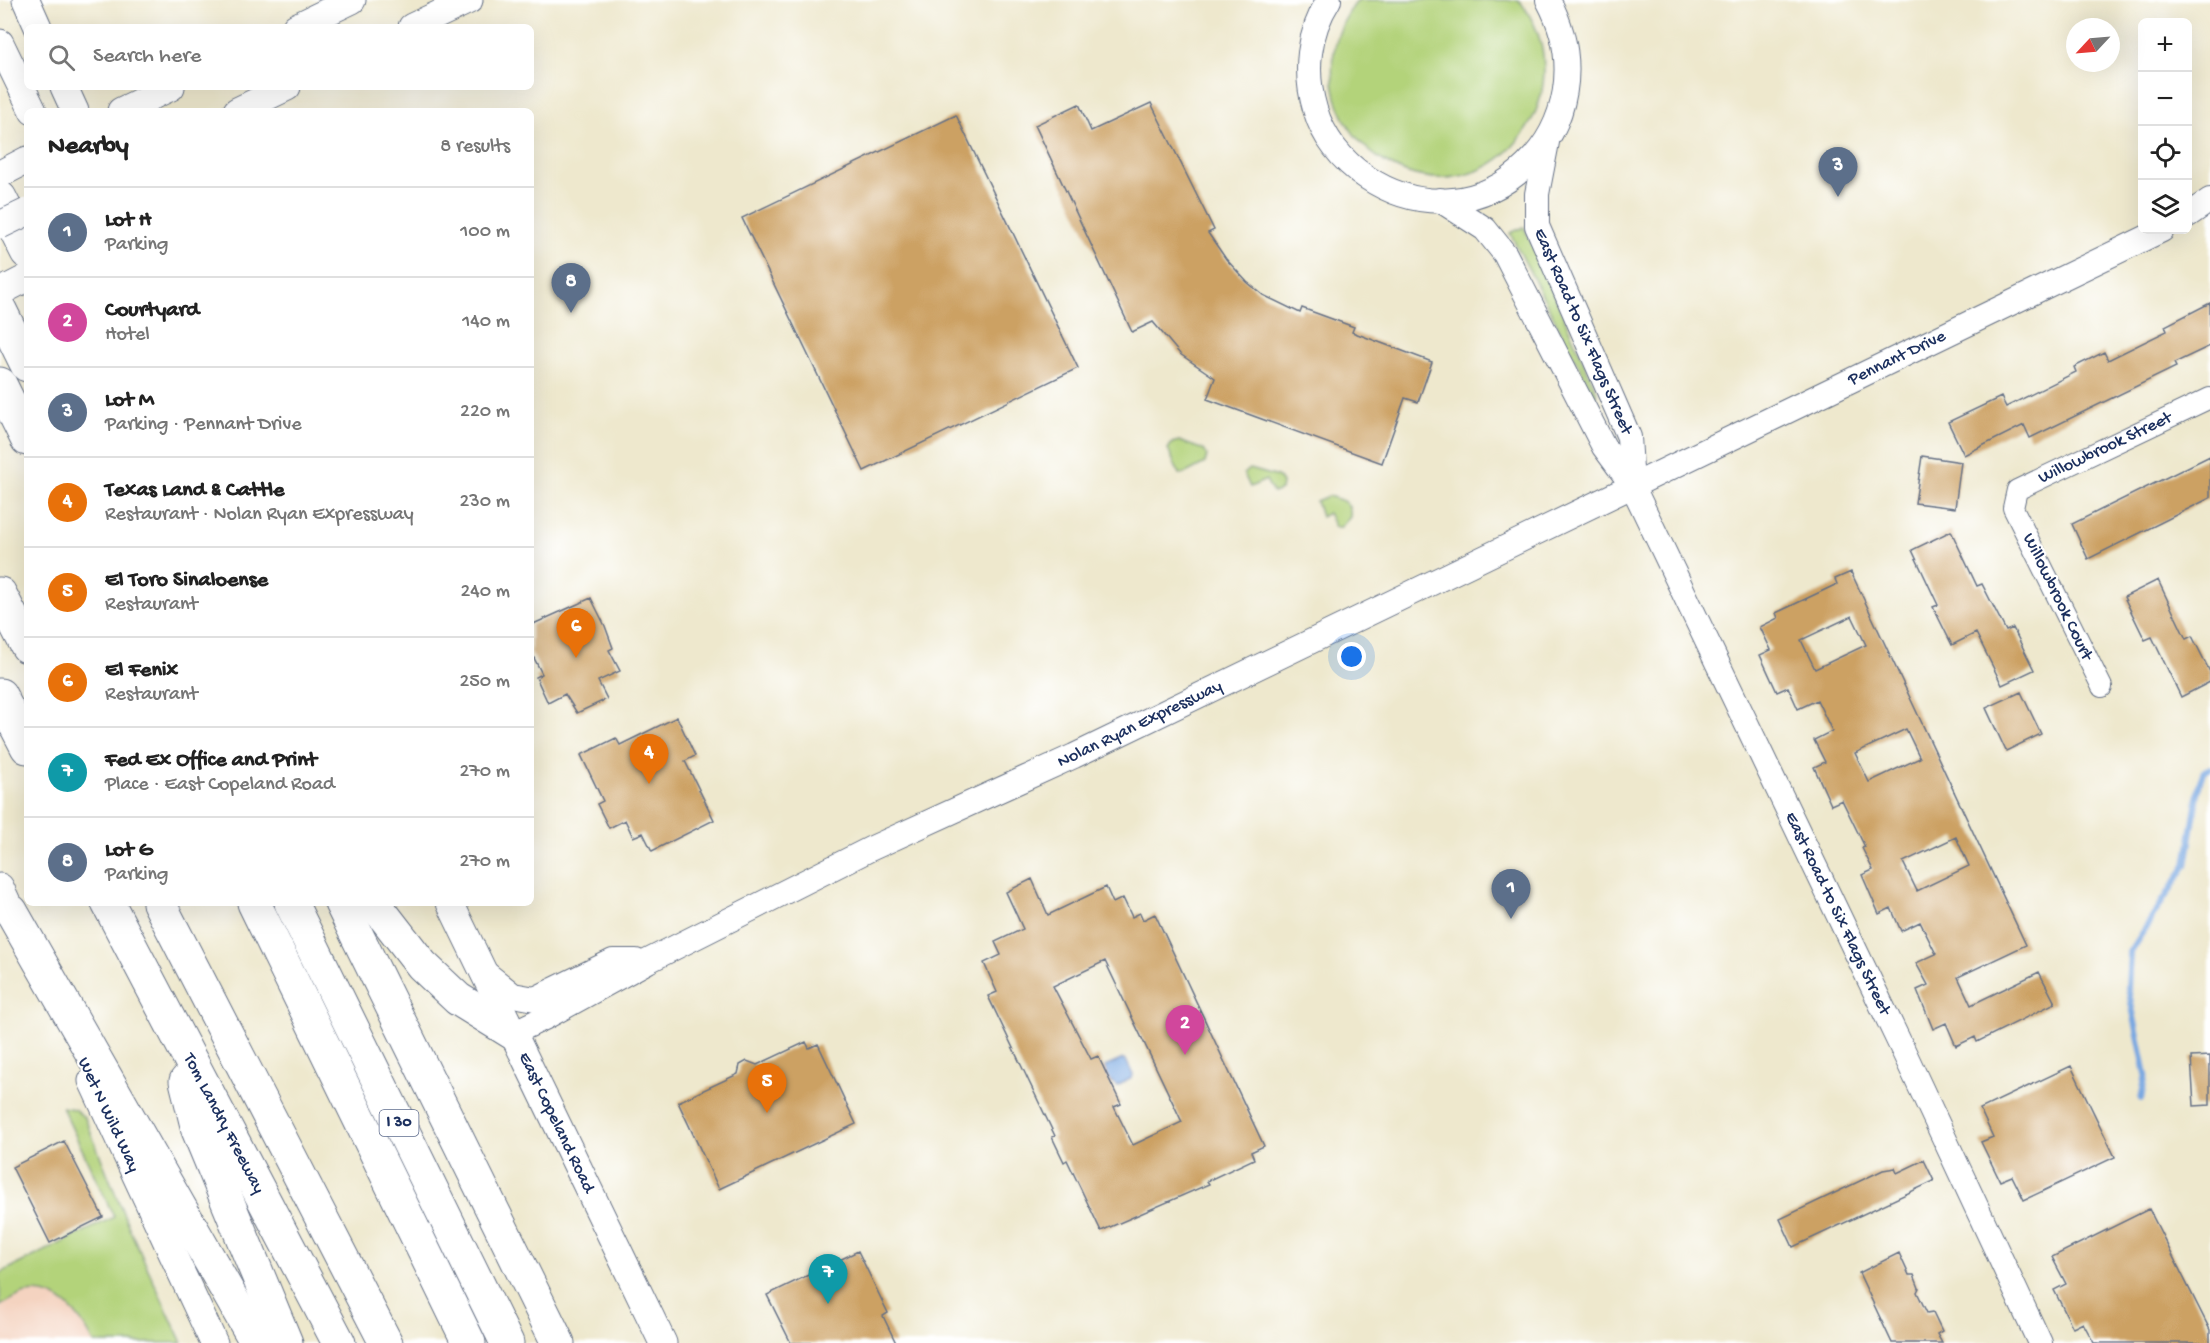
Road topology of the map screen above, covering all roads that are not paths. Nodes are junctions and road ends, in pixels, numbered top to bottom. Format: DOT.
graph roads {
  1 [pos="26,0"];
  2 [pos="352,0"];
  3 [pos="469,0"];
  4 [pos="1329,0"];
  5 [pos="1548,0"];
  6 [pos="37,24"];
  7 [pos="302,24"];
  8 [pos="418,24"];
  9 [pos="0,43"];
  10 [pos="65,90"];
  11 [pos="165,90"];
  12 [pos="281,90"];
  13 [pos="32,108"];
  14 [pos="74,108"];
  15 [pos="127,108"];
  16 [pos="243,108"];
  17 [pos="1548,141"];
  18 [pos="0,198"];
  19 [pos="1440,200"];
  20 [pos="2210,200"];
  21 [pos="2192,212"];
  22 [pos="24,213"];
  23 [pos="0,225"];
  24 [pos="2154,234"];
  25 [pos="24,246"];
  26 [pos="24,280"];
  27 [pos="0,292"];
  28 [pos="0,310"];
  29 [pos="24,359"];
  30 [pos="0,384"];
  31 [pos="2210,398"];
  32 [pos="24,433"];
  33 [pos="1632,485"];
  34 [pos="2013,508"];
  35 [pos="0,594"];
  36 [pos="24,640"];
  37 [pos="2102,687"];
  38 [pos="0,695"];
  39 [pos="24,741"];
  40 [pos="5,899"];
  41 [pos="110,906"];
  42 [pos="161,906"];
  43 [pos="255,906"];
  44 [pos="292,906"];
  45 [pos="342,906"];
  46 [pos="376,906"];
  47 [pos="451,906"];
  48 [pos="648,961"];
  49 [pos="482,970"];
  50 [pos="172,1024"];
  51 [pos="513,1033"];
  52 [pos="214,1343"];
  53 [pos="257,1343"];
  54 [pos="286,1343"];
  55 [pos="339,1343"];
  56 [pos="386,1343"];
  57 [pos="469,1343"];
  58 [pos="507,1343"];
  59 [pos="558,1343"];
  60 [pos="663,1343"];
  61 [pos="2040,1343"];
  1 -- 6 [label="main road"];
  2 -- 7 [label="main road"];
  3 -- 8 [label="main road"];
  4 -- 19 [label="street"];
  5 -- 17 [label="street"];
  9 -- 13 [label="main road"];
  10 -- 14 [label="main road"];
  11 -- 15 [label="main road"];
  12 -- 16 [label="main road"];
  17 -- 19 [label="street"];
  17 -- 33 [label="street, East Road to Six Flags Street"];
  18 -- 25 [label="highway"];
  19 -- 33 [label="street, East Road to Six Flags Street"];
  20 -- 21 [label="street"];
  22 -- 23 [label="main road, bridge"];
  24 -- 33 [label="street, Pennant Drive"];
  26 -- 27 [label="main road"];
  28 -- 29 [label="highway"];
  30 -- 32 [label="highway"];
  31 -- 34 [label="street, Willowbrook Street"];
  33 -- 48 [label="street, Nolan Ryan Expressway"];
  33 -- 61 [label="street, East Road to Six Flags Street"];
  34 -- 37 [label="street, Willowbrook Court"];
  35 -- 36 [label="highway"];
  38 -- 39 [label="highway"];
  40 -- 52 [label="main road, Wet N Wild Way"];
  40 -- 53 [label="highway"];
  41 -- 50 [label="highway, Tom Landry Freeway"];
  42 -- 56 [label="highway"];
  43 -- 57 [label="highway, I 30"];
  44 -- 58 [label="highway, I 30"];
  45 -- 59 [label="highway"];
  46 -- 51 [label="highway"];
  47 -- 49 [label="main road, East Copeland Road"];
  48 -- 49 [label="street, Nolan Ryan Expressway"];
  48 -- 51 [label="street, Nolan Ryan Expressway"];
  49 -- 51 [label="main road, East Copeland Road"];
  50 -- 54 [label="highway"];
  50 -- 55 [label="highway, Tom Landry Freeway"];
  51 -- 60 [label="main road, East Copeland Road"];
}
